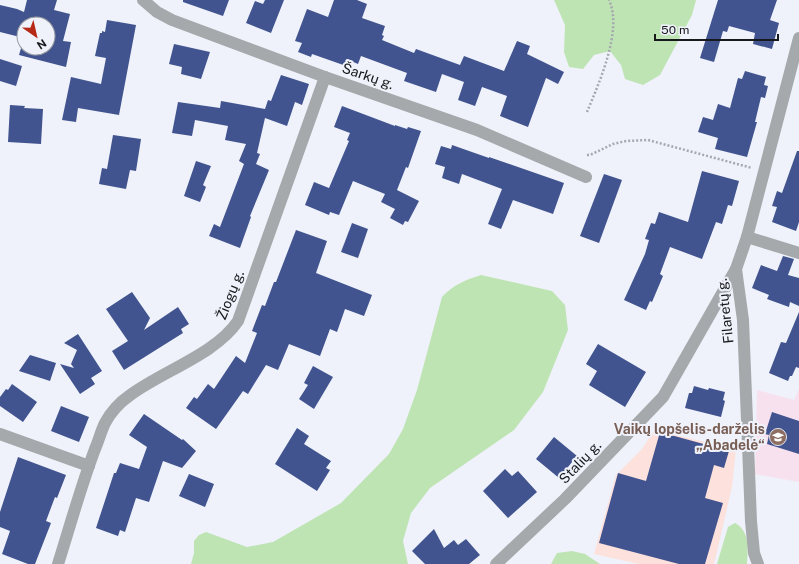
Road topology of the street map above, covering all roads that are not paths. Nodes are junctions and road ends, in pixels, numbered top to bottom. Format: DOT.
graph roads {
  1 [pos="143,0"];
  2 [pos="799,38"];
  3 [pos="325,77"];
  4 [pos="586,177"];
  5 [pos="747,237"];
  6 [pos="799,253"];
  7 [pos="736,269"];
  8 [pos="0,434"];
  9 [pos="89,466"];
  10 [pos="58,564"];
  11 [pos="496,564"];
  12 [pos="758,564"];
  1 -- 3 [label="street, Šarkų g."];
  2 -- 5 [label="street, Filaretų g."];
  3 -- 4 [label="street, Šarkų g."];
  3 -- 9 [label="street, Žiogų g."];
  5 -- 6 [label="street"];
  5 -- 7 [label="street, Filaretų g."];
  7 -- 11 [label="street, Stalių g."];
  7 -- 12 [label="street, Filaretų g."];
  8 -- 9 [label="street"];
  9 -- 10 [label="street, Žiogų g."];
}
